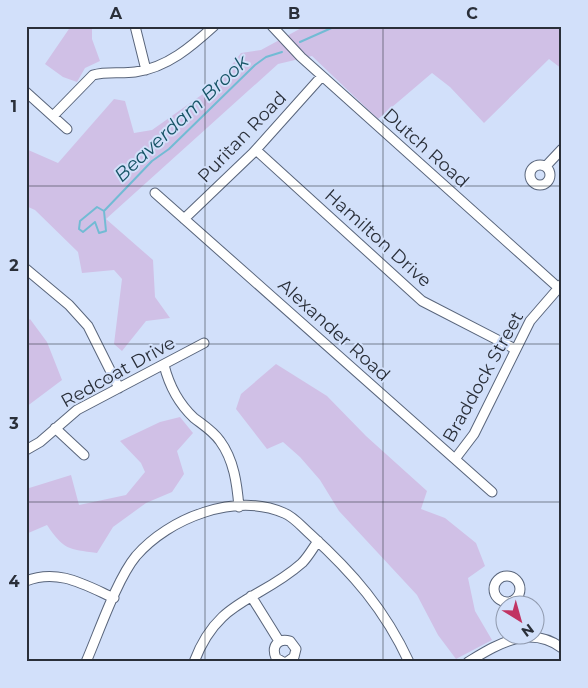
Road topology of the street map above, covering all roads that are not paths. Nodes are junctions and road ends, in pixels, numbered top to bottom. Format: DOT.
graph roads {
  1 [pos="135,26"];
  2 [pos="214,26"];
  3 [pos="272,26"];
  4 [pos="146,70"];
  5 [pos="322,76"];
  6 [pos="26,92"];
  7 [pos="53,116"];
  8 [pos="68,129"];
  9 [pos="562,149"];
  10 [pos="256,150"];
  11 [pos="546,166"];
  12 [pos="155,193"];
  13 [pos="184,219"];
  14 [pos="26,269"];
  15 [pos="561,287"];
  16 [pos="204,343"];
  17 [pos="515,349"];
  18 [pos="164,364"];
  19 [pos="119,388"];
  20 [pos="55,428"];
  21 [pos="26,450"];
  22 [pos="84,455"];
  23 [pos="455,459"];
  24 [pos="492,492"];
  25 [pos="238,507"];
  26 [pos="318,541"];
  27 [pos="26,581"];
  28 [pos="251,596"];
  29 [pos="114,598"];
  30 [pos="546,641"];
  31 [pos="279,642"];
  32 [pos="496,646"];
  33 [pos="562,648"];
  34 [pos="86,662"];
  35 [pos="194,662"];
  36 [pos="283,662"];
  37 [pos="287,662"];
  38 [pos="409,662"];
  39 [pos="468,662"];
  1 -- 4 [label="street"];
  2 -- 4 [label="street"];
  3 -- 5 [label="street, Dutch Road"];
  4 -- 7 [label="street"];
  5 -- 10 [label="street, Puritan Road"];
  5 -- 15 [label="street, Dutch Road"];
  6 -- 7 [label="street"];
  7 -- 8 [label="street"];
  9 -- 11 [label="street"];
  10 -- 13 [label="street, Puritan Road"];
  10 -- 17 [label="street, Hamilton Drive"];
  12 -- 13 [label="street, Alexander Road"];
  13 -- 23 [label="street, Alexander Road"];
  14 -- 19 [label="street"];
  15 -- 17 [label="street, Braddock Street"];
  16 -- 18 [label="street, Redcoat Drive"];
  17 -- 23 [label="street, Braddock Street"];
  18 -- 19 [label="street, Redcoat Drive"];
  18 -- 25 [label="street"];
  19 -- 20 [label="street, Redcoat Drive"];
  20 -- 21 [label="street, Redcoat Drive"];
  20 -- 22 [label="street"];
  23 -- 24 [label="street, Alexander Road"];
  25 -- 26 [label="street"];
  25 -- 29 [label="street"];
  26 -- 28 [label="street"];
  26 -- 38 [label="street"];
  27 -- 29 [label="street"];
  28 -- 31 [label="street"];
  28 -- 35 [label="street"];
  29 -- 34 [label="street"];
  30 -- 33 [label="street"];
  31 -- 36 [label="street"];
  31 -- 37 [label="street"];
  32 -- 39 [label="street"];
}
